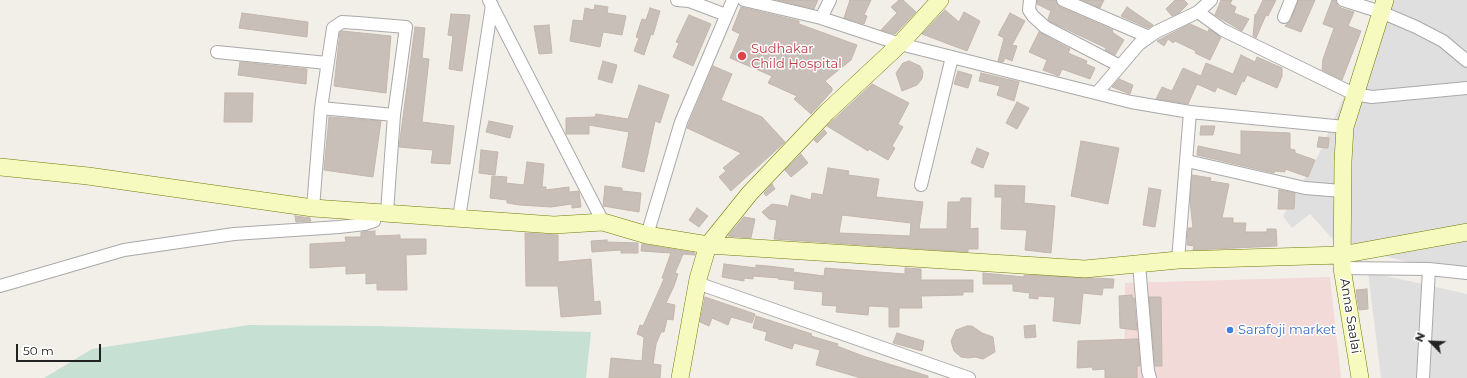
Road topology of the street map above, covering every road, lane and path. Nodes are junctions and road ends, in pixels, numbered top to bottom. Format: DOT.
graph roads {
  1 [pos="685,0"];
  2 [pos="733,0"];
  3 [pos="744,0"];
  4 [pos="830,0"];
  5 [pos="940,0"];
  6 [pos="1030,0"];
  7 [pos="1063,0"];
  8 [pos="1211,0"];
  9 [pos="1291,0"];
  10 [pos="1343,0"];
  11 [pos="490,2"];
  12 [pos="1383,6"];
  13 [pos="1198,12"];
  14 [pos="726,14"];
  15 [pos="1284,17"];
  16 [pos="821,18"];
  17 [pos="1149,37"];
  18 [pos="900,44"];
  19 [pos="217,52"];
  20 [pos="952,57"];
  21 [pos="1467,61"];
  22 [pos="327,64"];
  23 [pos="1120,66"];
  24 [pos="1467,88"];
  25 [pos="1097,93"];
  26 [pos="1354,94"];
  27 [pos="321,108"];
  28 [pos="1190,112"];
  29 [pos="394,115"];
  30 [pos="1345,127"];
  31 [pos="1187,161"];
  32 [pos="0,167"];
  33 [pos="921,185"];
  34 [pos="1342,191"];
  35 [pos="314,208"];
  36 [pos="381,212"];
  37 [pos="459,218"];
  38 [pos="603,222"];
  39 [pos="1467,232"];
  40 [pos="647,235"];
  41 [pos="708,245"];
  42 [pos="1178,260"];
  43 [pos="1341,261"];
  44 [pos="1139,264"];
  45 [pos="1429,269"];
  46 [pos="1467,273"];
  47 [pos="697,283"];
  48 [pos="0,286"];
  49 [pos="680,378"];
  50 [pos="969,378"];
  51 [pos="1150,378"];
  52 [pos="1360,378"];
  53 [pos="1423,378"];
  1 -- 14 [label="street"];
  2 -- 14 [label="street"];
  3 -- 16 [label="street"];
  4 -- 16 [label="street"];
  5 -- 18 [label="main road"];
  6 -- 23 [label="street"];
  7 -- 17 [label="street"];
  8 -- 13 [label="street"];
  9 -- 15 [label="street"];
  10 -- 12 [label="street"];
  11 -- 37 [label="street"];
  11 -- 38 [label="street"];
  12 -- 21 [label="street"];
  12 -- 26 [label="main road, Anna Saalai"];
  13 -- 17 [label="street"];
  13 -- 26 [label="street"];
  14 -- 40 [label="street"];
  16 -- 18 [label="street"];
  17 -- 23 [label="street"];
  18 -- 20 [label="street"];
  18 -- 41 [label="main road"];
  19 -- 22 [label="street"];
  20 -- 25 [label="street"];
  20 -- 33 [label="street"];
  22 -- 27 [label="street"];
  22 -- 29 [label="street"];
  23 -- 25 [label="street"];
  24 -- 26 [label="street"];
  25 -- 28 [label="street"];
  26 -- 30 [label="main road, Anna Saalai"];
  27 -- 29 [label="street"];
  27 -- 35 [label="street"];
  28 -- 30 [label="street"];
  28 -- 31 [label="street"];
  29 -- 36 [label="street"];
  30 -- 34 [label="main road, Anna Saalai"];
  31 -- 34 [label="street"];
  31 -- 42 [label="street"];
  32 -- 35 [label="main road"];
  34 -- 43 [label="main road, Anna Saalai"];
  35 -- 36 [label="main road"];
  36 -- 37 [label="main road"];
  36 -- 48 [label="street"];
  37 -- 38 [label="main road"];
  38 -- 40 [label="main road"];
  39 -- 43 [label="main road"];
  40 -- 41 [label="main road"];
  41 -- 44 [label="main road"];
  41 -- 47 [label="main road"];
  42 -- 43 [label="main road"];
  42 -- 44 [label="main road"];
  43 -- 45 [label="street"];
  43 -- 52 [label="main road, Anna Saalai"];
  44 -- 51 [label="street"];
  45 -- 46 [label="street"];
  45 -- 53 [label="street"];
  47 -- 49 [label="main road"];
  47 -- 50 [label="street"];
}
